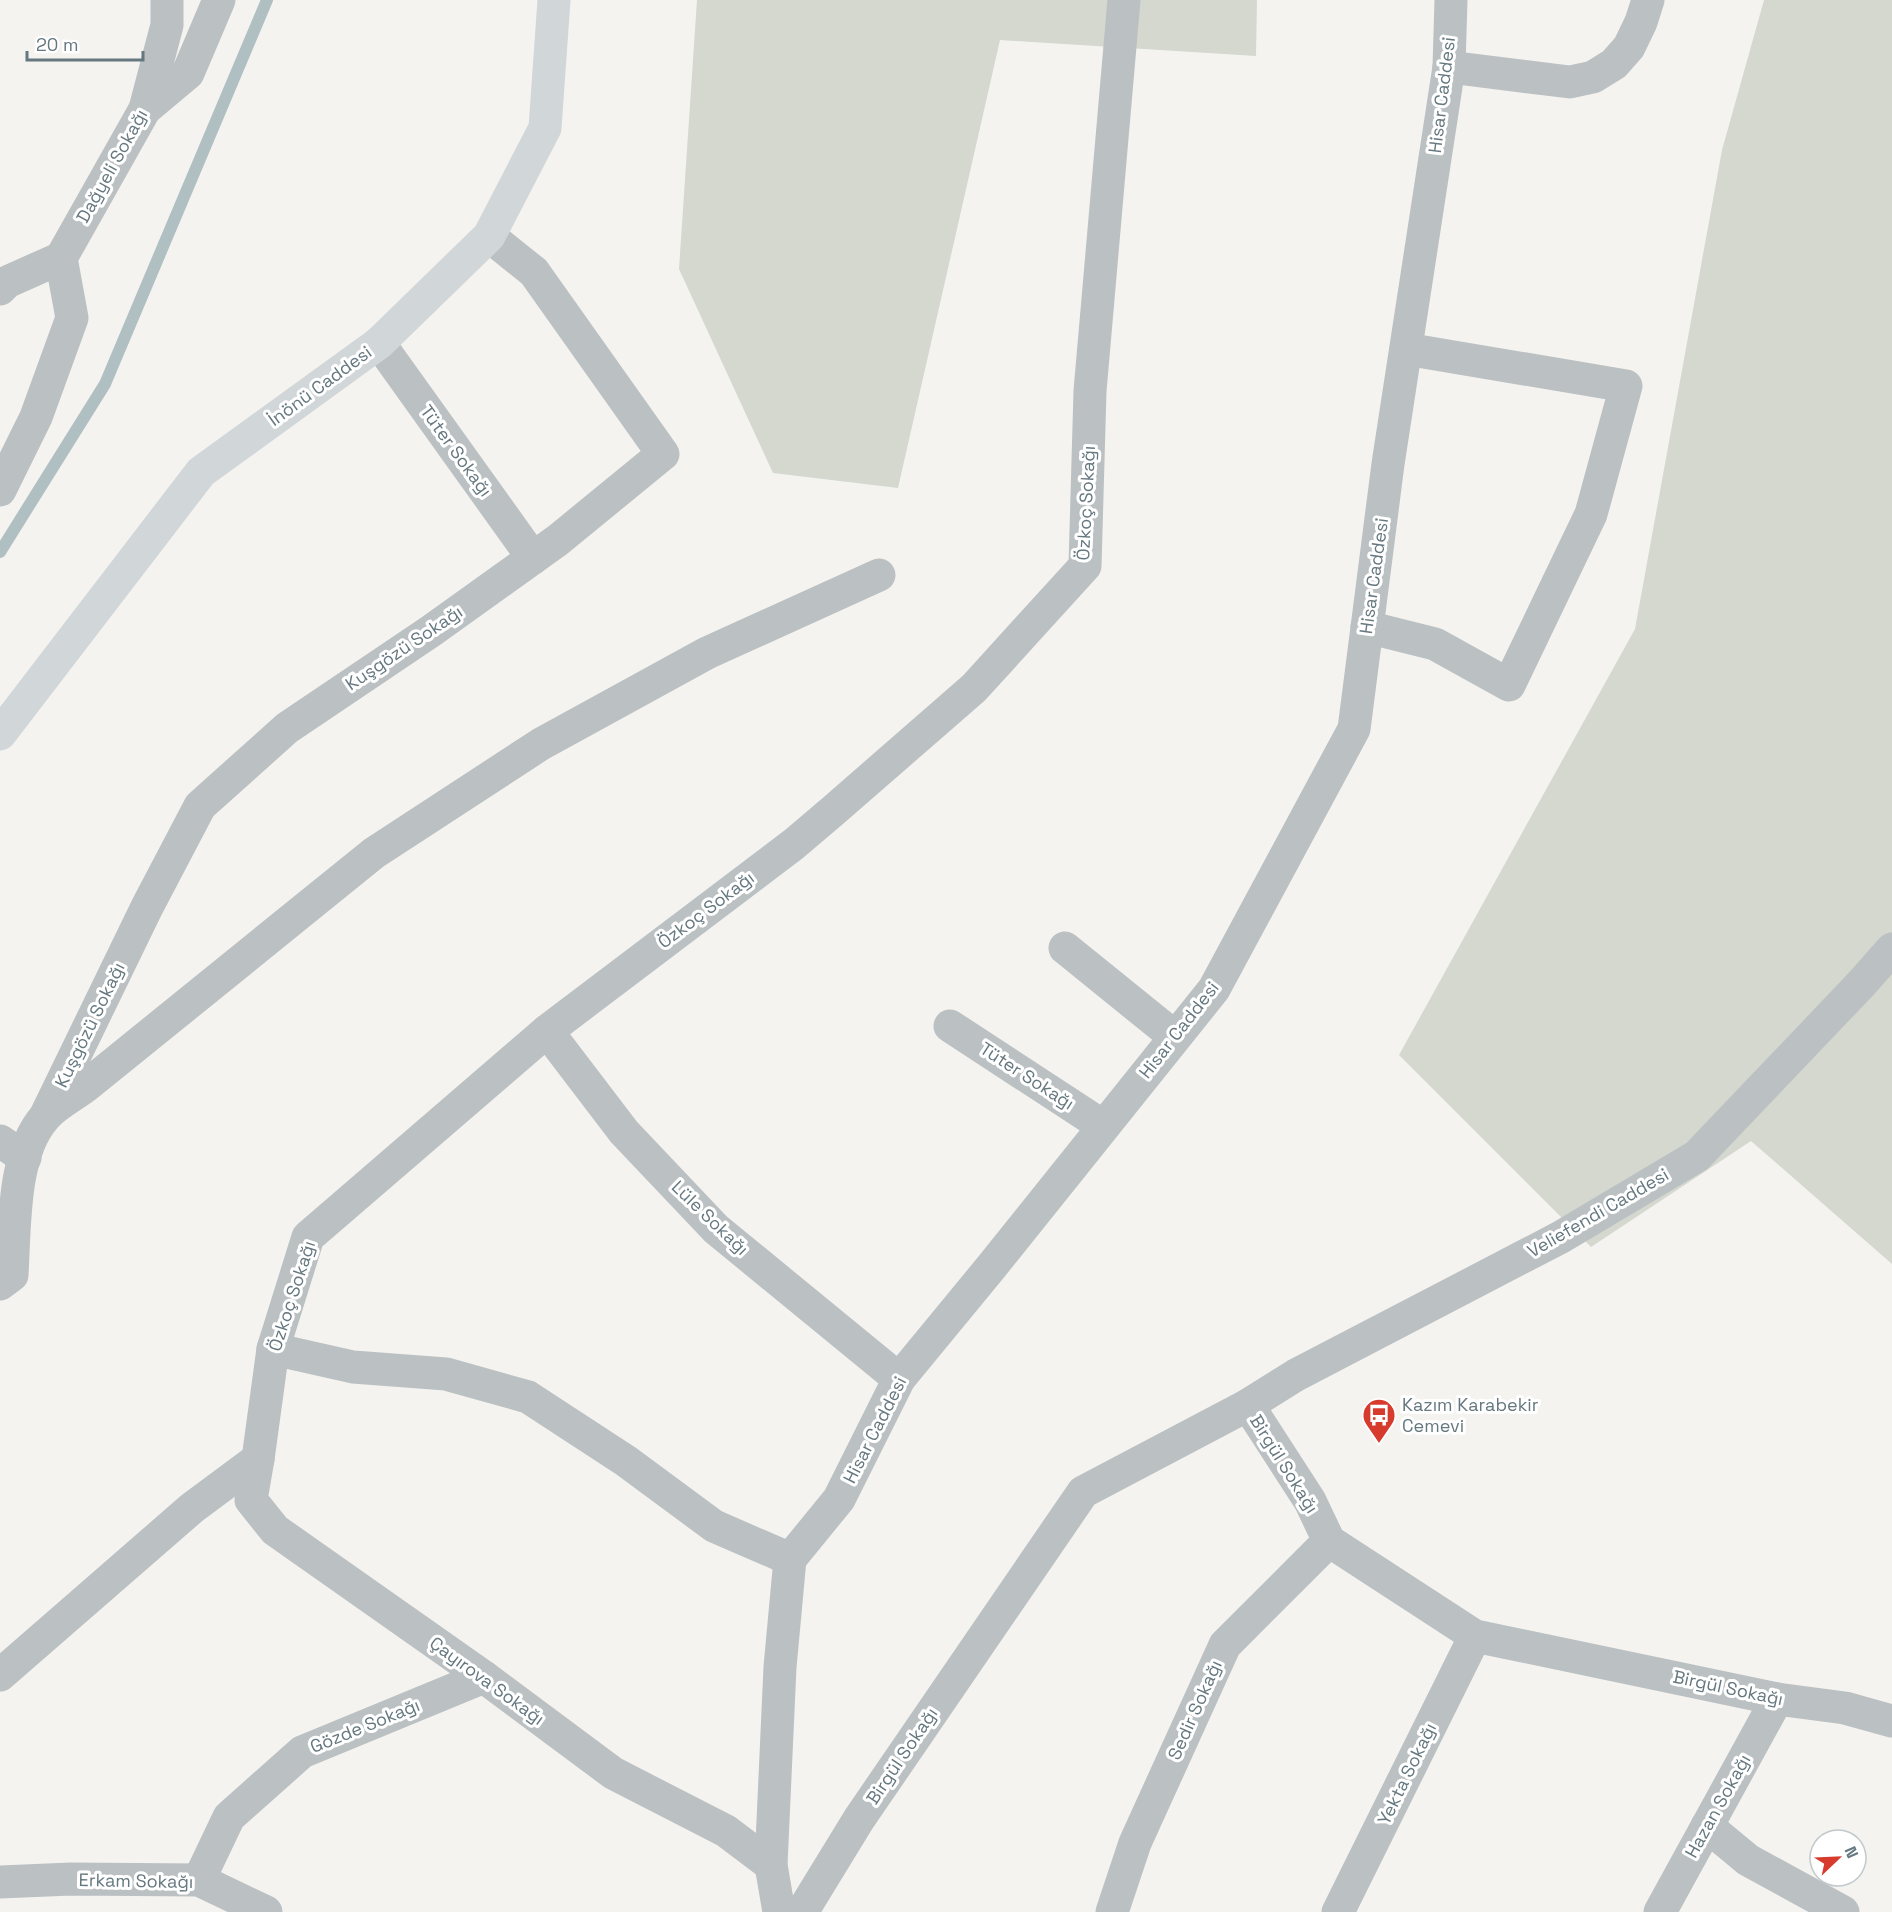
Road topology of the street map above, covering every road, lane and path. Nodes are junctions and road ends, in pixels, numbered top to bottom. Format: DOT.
graph roads {
  1 [pos="167,0"];
  2 [pos="219,0"];
  3 [pos="554,0"];
  4 [pos="1124,0"];
  5 [pos="1451,0"];
  6 [pos="1648,0"];
  7 [pos="1449,67"];
  8 [pos="145,109"];
  9 [pos="489,236"];
  10 [pos="61,258"];
  11 [pos="0,289"];
  12 [pos="379,344"];
  13 [pos="1406,349"];
  14 [pos="0,490"];
  15 [pos="533,558"];
  16 [pos="879,575"];
  17 [pos="1367,627"];
  18 [pos="0,734"];
  19 [pos="1065,948"];
  20 [pos="1892,949"];
  21 [pos="950,1026"];
  22 [pos="547,1031"];
  23 [pos="1175,1037"];
  24 [pos="46,1115"];
  25 [pos="1103,1126"];
  26 [pos="13,1150"];
  27 [pos="0,1284"];
  28 [pos="273,1349"];
  29 [pos="899,1379"];
  30 [pos="1248,1405"];
  31 [pos="258,1459"];
  32 [pos="1329,1541"];
  33 [pos="790,1559"];
  34 [pos="1475,1636"];
  35 [pos="0,1675"];
  36 [pos="484,1677"];
  37 [pos="1777,1699"];
  38 [pos="1845,1707"];
  39 [pos="1892,1721"];
  40 [pos="1892,1745"];
  41 [pos="1707,1826"];
  42 [pos="771,1865"];
  43 [pos="199,1880"];
  44 [pos="0,1882"];
  45 [pos="266,1912"];
  46 [pos="779,1912"];
  47 [pos="802,1912"];
  48 [pos="1112,1912"];
  49 [pos="1338,1912"];
  50 [pos="1660,1912"];
  51 [pos="1843,1912"];
  1 -- 8 [label="street, Dağyeli Sokağı"];
  2 -- 8 [label="street"];
  3 -- 9 [label="main road, İnönü Caddesi"];
  4 -- 22 [label="street, Özkoç Sokağı"];
  5 -- 7 [label="street, Hisar Caddesi"];
  6 -- 7 [label="street"];
  7 -- 13 [label="street, Hisar Caddesi"];
  8 -- 10 [label="street, Dağyeli Sokağı"];
  9 -- 12 [label="main road, İnönü Caddesi"];
  9 -- 15 [label="street, Kuşgözü Sokağı"];
  10 -- 11 [label="street"];
  10 -- 14 [label="street"];
  12 -- 15 [label="street, Tüter Sokağı"];
  12 -- 18 [label="main road, İnönü Caddesi"];
  13 -- 17 [label="street, Hisar Caddesi"];
  13 -- 17 [label="street"];
  15 -- 24 [label="street, Kuşgözü Sokağı"];
  16 -- 24 [label="street"];
  17 -- 23 [label="street, Hisar Caddesi"];
  19 -- 23 [label="street"];
  20 -- 30 [label="street, Veliefendi Caddesi"];
  21 -- 25 [label="street, Tüter Sokağı"];
  22 -- 28 [label="street, Özkoç Sokağı"];
  22 -- 29 [label="street, Lüle Sokağı"];
  23 -- 25 [label="street, Hisar Caddesi"];
  24 -- 26 [label="street, Kuşgözü Sokağı"];
  25 -- 29 [label="street, Hisar Caddesi"];
  26 -- 27 [label="street, Kuşgözü Sokağı"];
  28 -- 31 [label="street, Özkoç Sokağı"];
  28 -- 33 [label="street"];
  29 -- 33 [label="street, Hisar Caddesi"];
  30 -- 32 [label="street, Birgül Sokağı"];
  30 -- 47 [label="street, Birgül Sokağı"];
  31 -- 35 [label="street"];
  31 -- 36 [label="street, Çayırova Sokağı"];
  32 -- 34 [label="street, Birgül Sokağı"];
  32 -- 48 [label="street, Sedir Sokağı"];
  33 -- 42 [label="street"];
  34 -- 37 [label="street, Birgül Sokağı"];
  34 -- 49 [label="street, Yekta Sokağı"];
  36 -- 42 [label="street, Çayırova Sokağı"];
  36 -- 43 [label="street, Gözde Sokağı"];
  37 -- 38 [label="street, Birgül Sokağı"];
  37 -- 41 [label="street, Hazan Sokağı"];
  38 -- 39 [label="street, Birgül Sokağı"];
  38 -- 40 [label="street"];
  41 -- 50 [label="street, Hazan Sokağı"];
  41 -- 51 [label="street"];
  42 -- 46 [label="street"];
  43 -- 44 [label="street, Erkam Sokağı"];
  43 -- 45 [label="street, Erkam Sokağı"];
}
